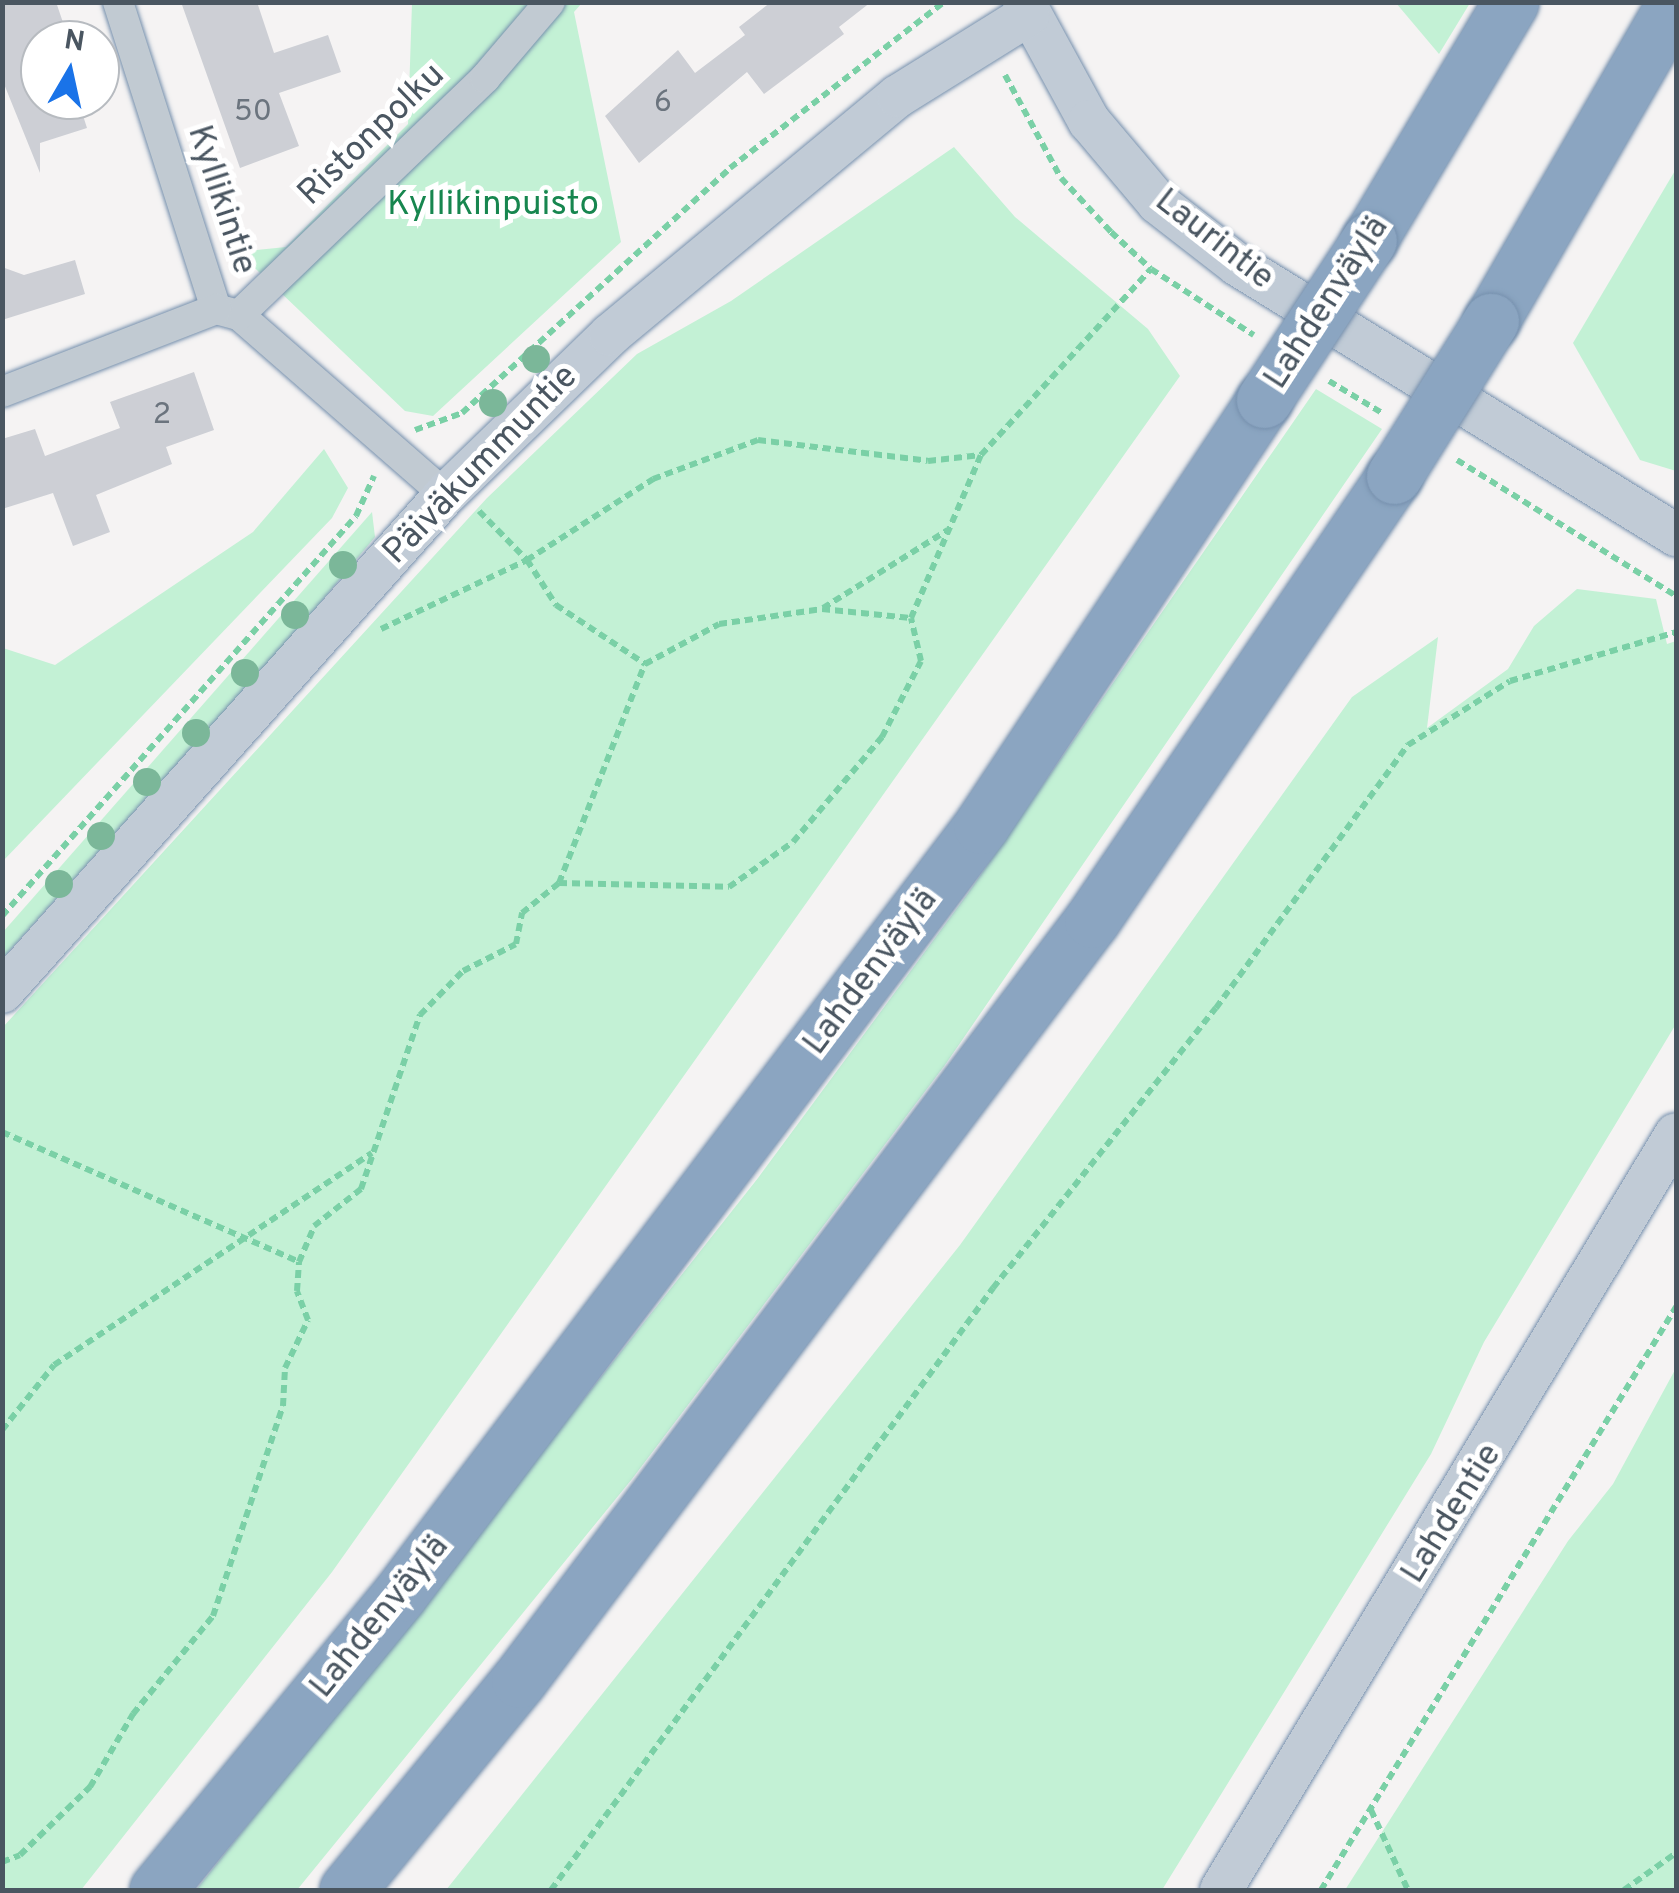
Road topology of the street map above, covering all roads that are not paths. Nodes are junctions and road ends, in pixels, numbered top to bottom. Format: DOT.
graph roads {
  1 [pos="118,2"];
  2 [pos="550,2"];
  3 [pos="1511,2"];
  4 [pos="1676,2"];
  5 [pos="1026,9"];
  6 [pos="227,312"];
  7 [pos="2,392"];
  8 [pos="450,491"];
  9 [pos="1676,535"];
  10 [pos="2,992"];
  11 [pos="1676,1134"];
  12 [pos="157,1890"];
  13 [pos="347,1890"];
  14 [pos="1221,1890"];
  1 -- 6 [label="street, Kyllikintie"];
  2 -- 6 [label="street, Ristonpolku"];
  3 -- 12 [label="highway, Lahdenväylä, bridge"];
  4 -- 13 [label="highway, bridge"];
  5 -- 8 [label="street, Päiväkummuntie"];
  5 -- 9 [label="street, Laurintie"];
  6 -- 7 [label="street"];
  6 -- 8 [label="street, Kyllikintie"];
  8 -- 10 [label="street, Päiväkummuntie"];
  11 -- 14 [label="street, Lahdentie"];
}
